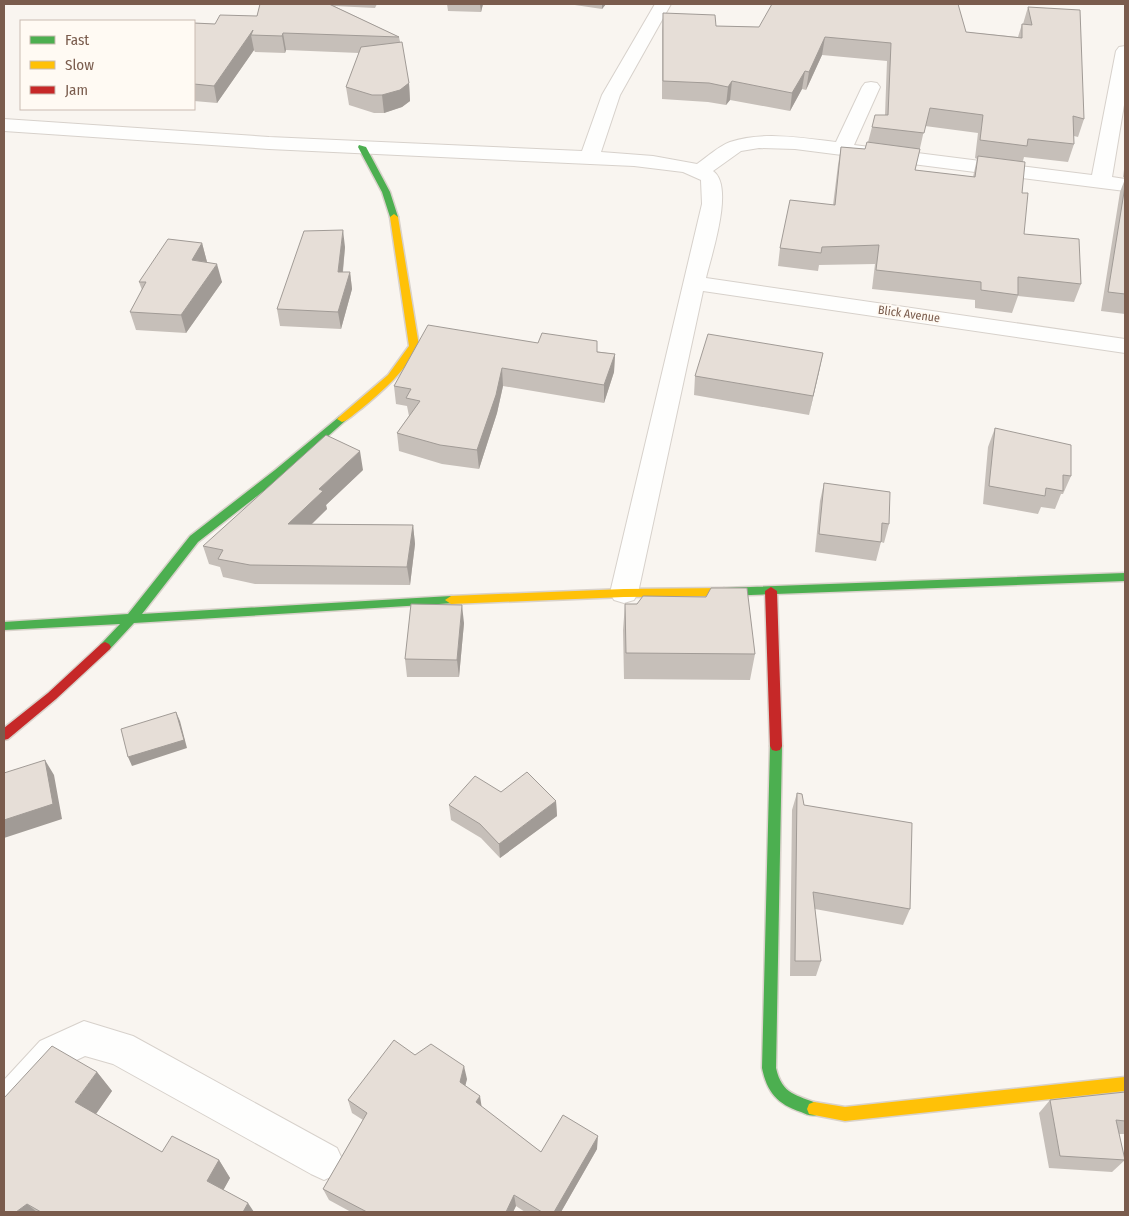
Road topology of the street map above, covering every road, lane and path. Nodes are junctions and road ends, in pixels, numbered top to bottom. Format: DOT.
graph roads {
  1 [pos="663,4"];
  2 [pos="1125,51"];
  3 [pos="871,87"];
  4 [pos="4,125"];
  5 [pos="362,147"];
  6 [pos="842,149"];
  7 [pos="590,157"];
  8 [pos="699,171"];
  9 [pos="1101,181"];
  10 [pos="1125,185"];
  11 [pos="694,283"];
  12 [pos="1125,346"];
  13 [pos="1125,577"];
  14 [pos="771,591"];
  15 [pos="624,593"];
  16 [pos="132,619"];
  17 [pos="4,626"];
  18 [pos="4,735"];
  19 [pos="1125,1084"];
  20 [pos="4,1106"];
  21 [pos="324,1161"];
  1 -- 7 [label="street"];
  2 -- 9 [label="street"];
  3 -- 6 [label="street"];
  4 -- 5 [label="street"];
  5 -- 7 [label="street"];
  5 -- 16 [label="street"];
  6 -- 8 [label="street"];
  6 -- 9 [label="street"];
  7 -- 8 [label="street"];
  8 -- 11 [label="street"];
  9 -- 10 [label="street"];
  11 -- 12 [label="street, Blick Avenue"];
  11 -- 15 [label="street"];
  13 -- 14 [label="street"];
  14 -- 15 [label="street"];
  14 -- 19 [label="street"];
  15 -- 16 [label="street"];
  16 -- 17 [label="street"];
  16 -- 18 [label="street"];
  20 -- 21 [label="street"];
}
